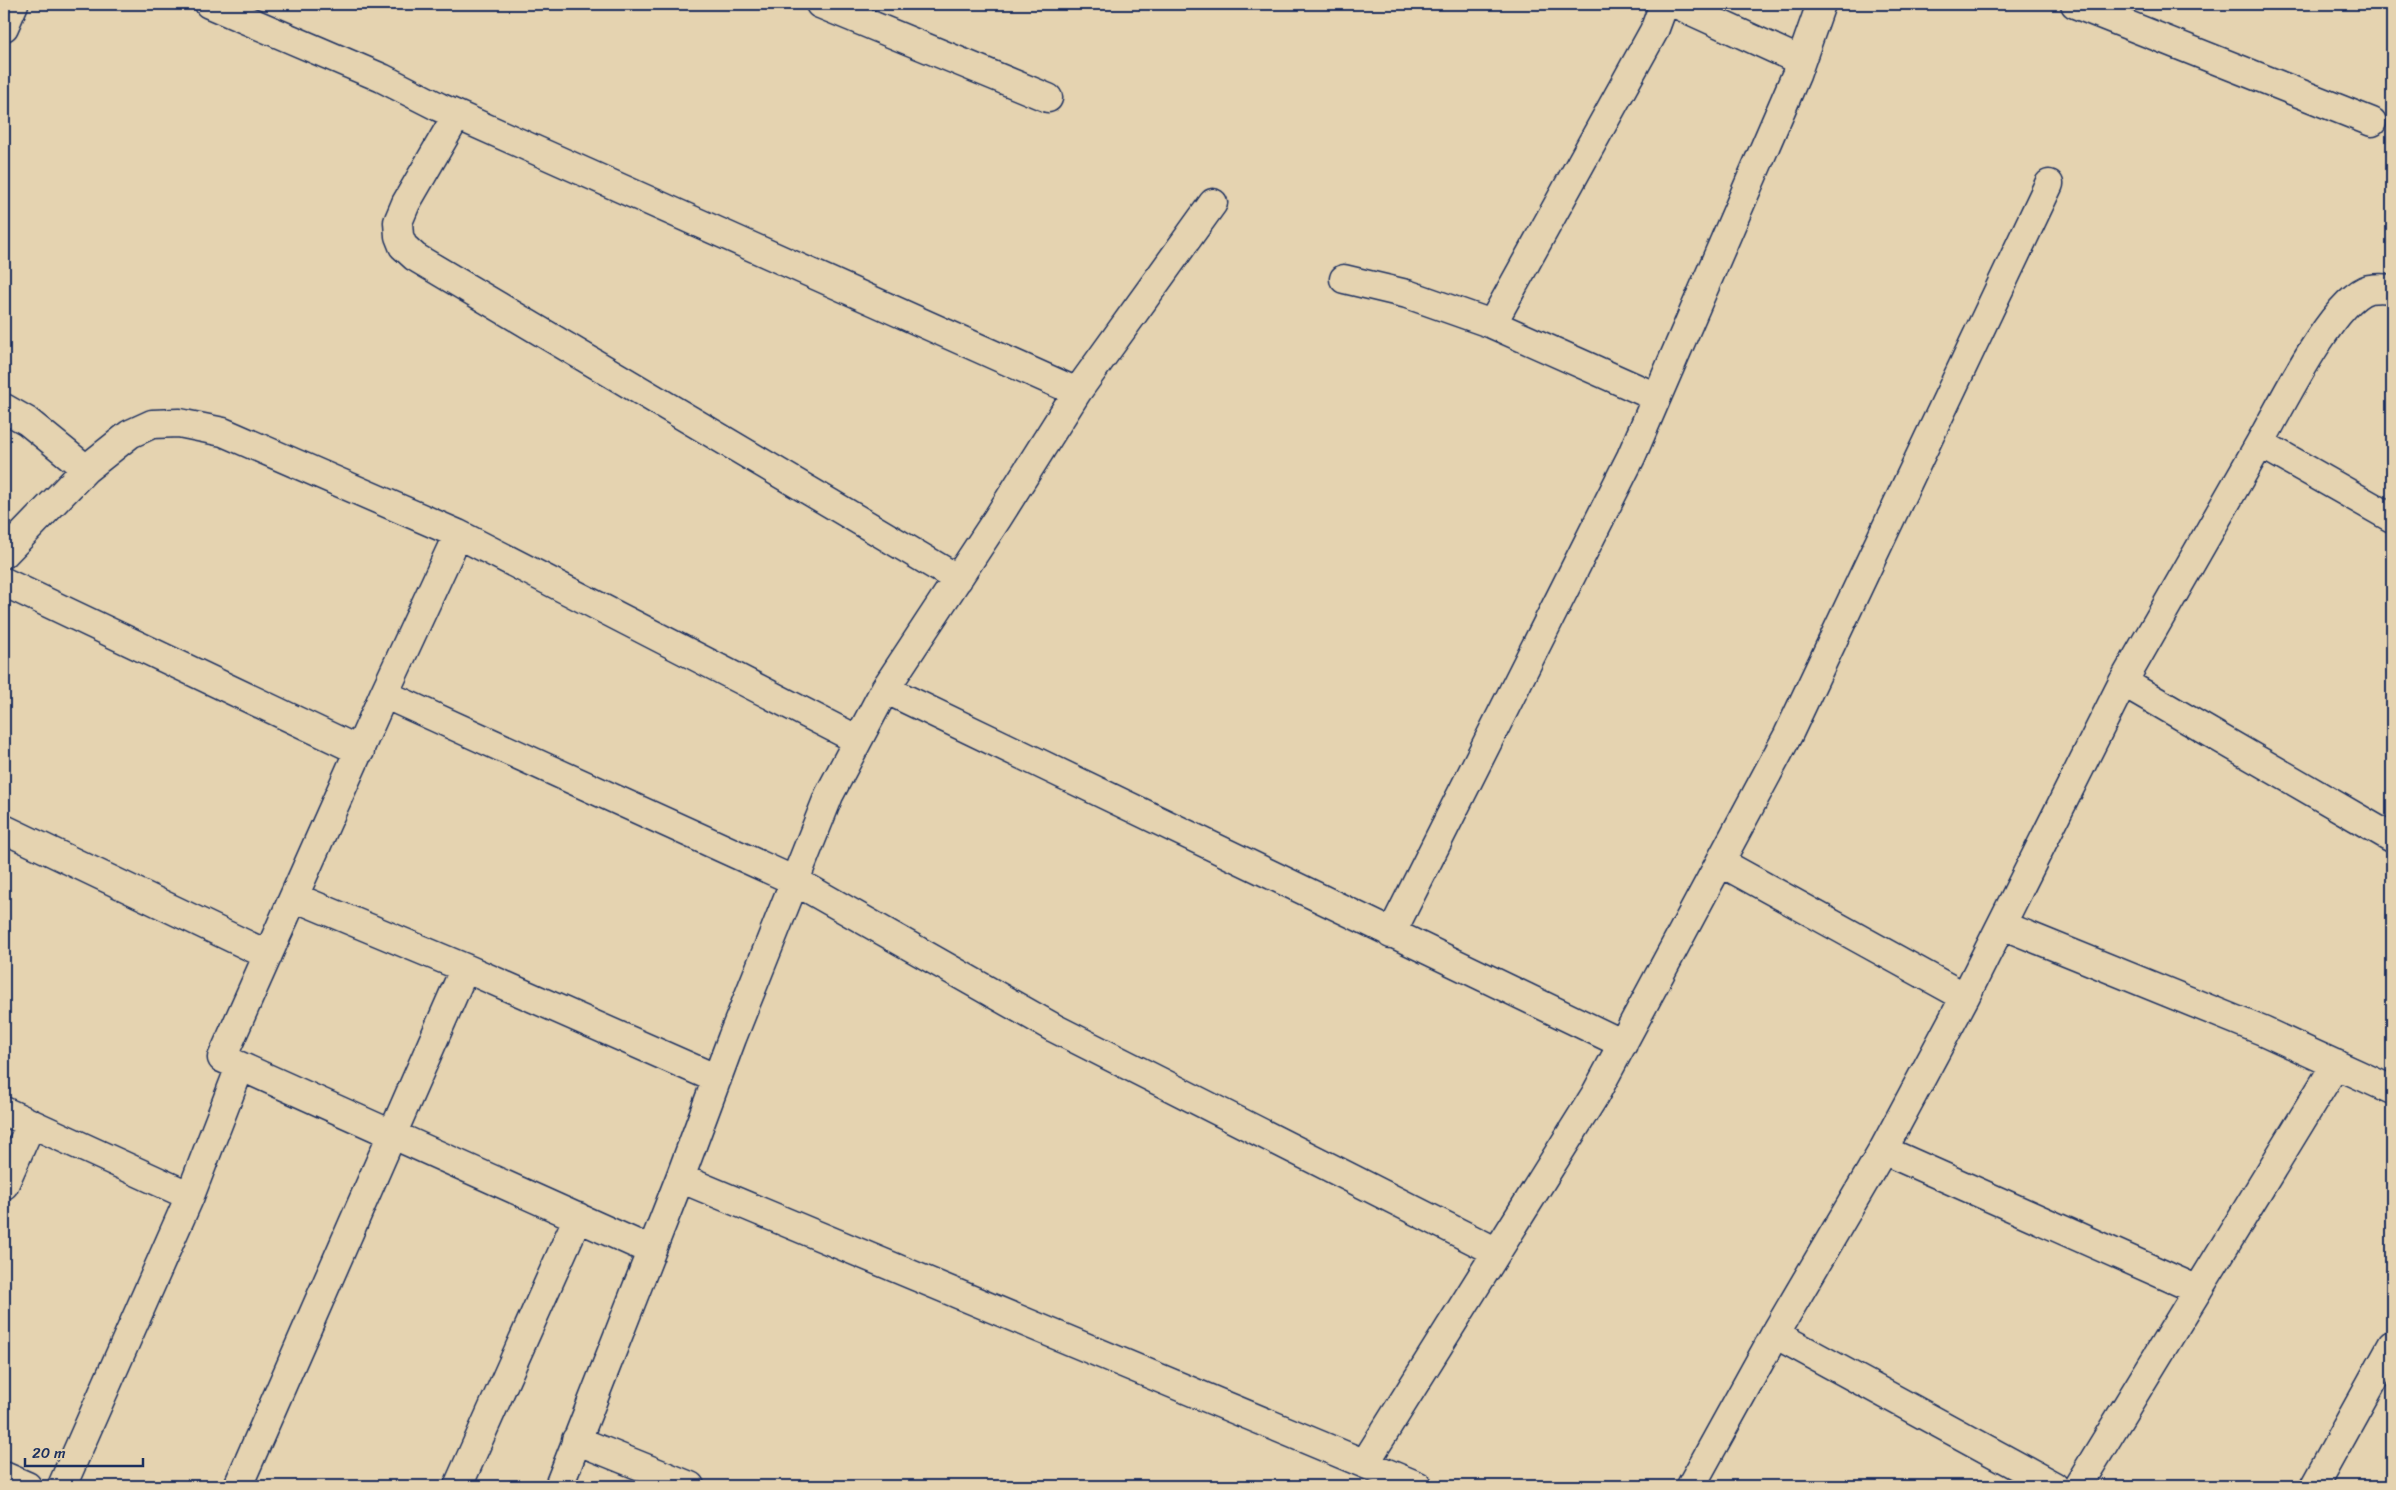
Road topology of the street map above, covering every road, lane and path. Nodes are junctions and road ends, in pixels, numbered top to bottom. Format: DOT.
graph roads {
  1 [pos="14,4"];
  2 [pos="209,4"];
  3 [pos="820,4"];
  4 [pos="1821,4"];
  5 [pos="2075,4"];
  6 [pos="1664,12"];
  7 [pos="4,27"];
  8 [pos="1799,68"];
  9 [pos="1048,98"];
  10 [pos="448,111"];
  11 [pos="2372,122"];
  12 [pos="2049,184"];
  13 [pos="1213,203"];
  14 [pos="1344,279"];
  15 [pos="2392,289"];
  16 [pos="1492,324"];
  17 [pos="1077,392"];
  18 [pos="1656,397"];
  19 [pos="4,408"];
  20 [pos="2260,442"];
  21 [pos="86,469"];
  22 [pos="2392,518"];
  23 [pos="458,534"];
  24 [pos="4,554"];
  25 [pos="958,579"];
  26 [pos="4,582"];
  27 [pos="2123,682"];
  28 [pos="885,689"];
  29 [pos="384,694"];
  30 [pos="858,740"];
  31 [pos="360,751"];
  32 [pos="4,829"];
  33 [pos="2392,838"];
  34 [pos="1720,862"];
  35 [pos="795,881"];
  36 [pos="294,897"];
  37 [pos="2002,925"];
  38 [pos="1391,934"];
  39 [pos="268,955"];
  40 [pos="465,968"];
  41 [pos="1966,998"];
  42 [pos="1623,1044"];
  43 [pos="2336,1064"];
  44 [pos="240,1067"];
  45 [pos="717,1079"];
  46 [pos="2392,1090"];
  47 [pos="4,1111"];
  48 [pos="31,1124"];
  49 [pos="394,1134"];
  50 [pos="1883,1150"];
  51 [pos="680,1178"];
  52 [pos="4,1186"];
  53 [pos="190,1196"];
  54 [pos="578,1218"];
  55 [pos="650,1250"];
  56 [pos="1497,1252"];
  57 [pos="2198,1290"];
  58 [pos="1775,1334"];
  59 [pos="2392,1345"];
  60 [pos="576,1440"];
  61 [pos="1365,1462"];
  62 [pos="4,1476"];
  63 [pos="27,1486"];
  64 [pos="62,1486"];
  65 [pos="238,1486"];
  66 [pos="458,1486"];
  67 [pos="559,1486"];
  68 [pos="690,1486"];
  69 [pos="1418,1486"];
  70 [pos="1691,1486"];
  71 [pos="2054,1486"];
  72 [pos="2078,1486"];
  73 [pos="2314,1486"];
  1 -- 7 [label="street"];
  2 -- 10 [label="street"];
  3 -- 9 [label="street"];
  4 -- 8 [label="street"];
  5 -- 11 [label="street"];
  6 -- 8 [label="street"];
  6 -- 16 [label="street"];
  8 -- 18 [label="street"];
  10 -- 17 [label="street"];
  10 -- 25 [label="street"];
  12 -- 34 [label="street"];
  13 -- 17 [label="street"];
  14 -- 16 [label="street"];
  15 -- 20 [label="street"];
  16 -- 18 [label="street"];
  17 -- 25 [label="street"];
  18 -- 38 [label="street"];
  19 -- 21 [label="street"];
  20 -- 22 [label="street"];
  20 -- 27 [label="street"];
  21 -- 23 [label="street"];
  21 -- 24 [label="street"];
  23 -- 29 [label="street"];
  23 -- 30 [label="street"];
  25 -- 28 [label="street"];
  26 -- 31 [label="street"];
  27 -- 33 [label="street"];
  27 -- 37 [label="street"];
  28 -- 30 [label="street"];
  28 -- 38 [label="street"];
  29 -- 31 [label="street"];
  29 -- 35 [label="street"];
  30 -- 35 [label="street"];
  31 -- 36 [label="street"];
  32 -- 39 [label="street"];
  34 -- 41 [label="street"];
  34 -- 42 [label="street"];
  35 -- 45 [label="street"];
  35 -- 56 [label="street"];
  36 -- 39 [label="street"];
  36 -- 40 [label="street"];
  37 -- 41 [label="street"];
  37 -- 43 [label="street"];
  38 -- 42 [label="street"];
  39 -- 44 [label="street"];
  40 -- 45 [label="street"];
  40 -- 49 [label="street"];
  41 -- 50 [label="street"];
  42 -- 56 [label="street"];
  43 -- 46 [label="street"];
  43 -- 57 [label="street"];
  44 -- 49 [label="street"];
  44 -- 53 [label="street"];
  45 -- 51 [label="street"];
  47 -- 48 [label="street"];
  48 -- 52 [label="street"];
  48 -- 53 [label="street"];
  49 -- 54 [label="street"];
  49 -- 65 [label="street"];
  50 -- 57 [label="street"];
  50 -- 58 [label="street"];
  51 -- 55 [label="street"];
  51 -- 61 [label="street"];
  53 -- 64 [label="street"];
  54 -- 55 [label="street"];
  54 -- 66 [label="street"];
  55 -- 60 [label="street"];
  56 -- 61 [label="street"];
  57 -- 72 [label="street"];
  58 -- 70 [label="street"];
  58 -- 71 [label="street"];
  59 -- 73 [label="street"];
  60 -- 67 [label="street"];
  60 -- 68 [label="street"];
  61 -- 69 [label="street"];
  62 -- 63 [label="street"];
}
